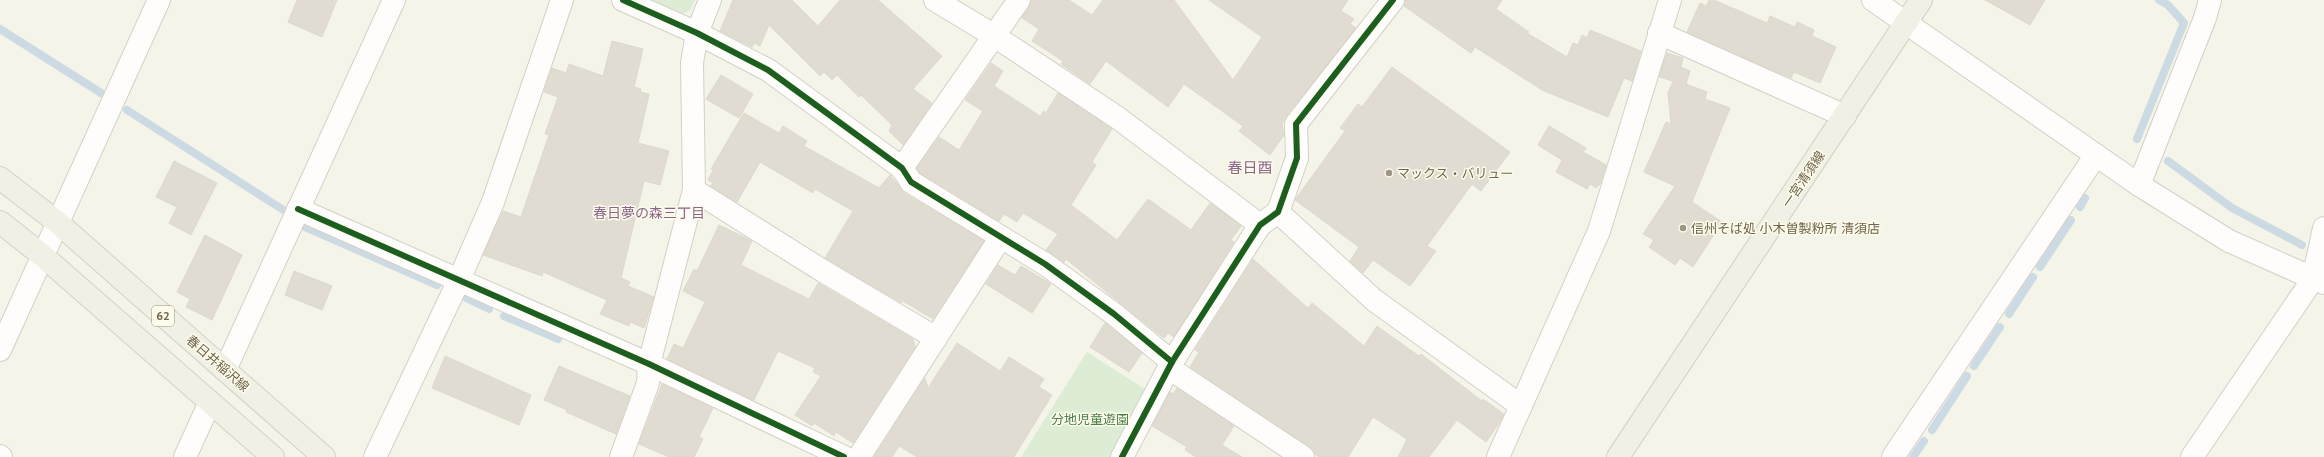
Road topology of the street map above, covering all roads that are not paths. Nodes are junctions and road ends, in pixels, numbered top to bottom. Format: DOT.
graph roads {
  1 [pos="159,0"];
  2 [pos="394,0"];
  3 [pos="562,0"];
  4 [pos="623,0"];
  5 [pos="710,0"];
  6 [pos="935,0"];
  7 [pos="1020,0"];
  8 [pos="1393,0"];
  9 [pos="1670,0"];
  10 [pos="1873,0"];
  11 [pos="1921,0"];
  12 [pos="2210,0"];
  13 [pos="1907,23"];
  14 [pos="697,33"];
  15 [pos="1659,33"];
  16 [pos="993,35"];
  17 [pos="1845,116"];
  18 [pos="2096,155"];
  19 [pos="902,168"];
  20 [pos="0,178"];
  21 [pos="2139,185"];
  22 [pos="694,190"];
  23 [pos="298,209"];
  24 [pos="1278,212"];
  25 [pos="0,222"];
  26 [pos="58,222"];
  27 [pos="1260,225"];
  28 [pos="2324,228"];
  29 [pos="1001,237"];
  30 [pos="43,256"];
  31 [pos="459,280"];
  32 [pos="2319,281"];
  33 [pos="936,338"];
  34 [pos="0,350"];
  35 [pos="649,364"];
  36 [pos="1171,365"];
  37 [pos="225,370"];
  38 [pos="210,402"];
  39 [pos="1521,406"];
  40 [pos="814,451"];
  41 [pos="1622,456"];
  42 [pos="185,457"];
  43 [pos="273,457"];
  44 [pos="324,457"];
  45 [pos="375,457"];
  46 [pos="621,457"];
  47 [pos="844,457"];
  48 [pos="859,457"];
  49 [pos="1122,457"];
  50 [pos="1303,457"];
  51 [pos="1498,457"];
  52 [pos="1893,457"];
  53 [pos="2192,457"];
  1 -- 26 [label="street"];
  2 -- 23 [label="street"];
  3 -- 31 [label="street"];
  4 -- 14 [label="street"];
  5 -- 14 [label="street"];
  6 -- 16 [label="street"];
  7 -- 16 [label="street"];
  8 -- 24 [label="street"];
  9 -- 15 [label="street"];
  10 -- 13 [label="street"];
  11 -- 13 [label="main road, 一宮清須線"];
  12 -- 21 [label="street"];
  13 -- 17 [label="main road, 一宮清須線"];
  13 -- 18 [label="street"];
  14 -- 19 [label="street"];
  14 -- 22 [label="street"];
  15 -- 17 [label="street"];
  15 -- 39 [label="street"];
  16 -- 19 [label="street"];
  16 -- 27 [label="street"];
  17 -- 41 [label="main road, 一宮清須線"];
  18 -- 21 [label="street"];
  18 -- 52 [label="street"];
  19 -- 29 [label="street"];
  20 -- 26 [label="main road, 春日井稲沢線 / 62"];
  21 -- 32 [label="street"];
  22 -- 33 [label="street"];
  22 -- 35 [label="street"];
  23 -- 31 [label="street"];
  23 -- 37 [label="street"];
  24 -- 27 [label="street"];
  24 -- 39 [label="street"];
  25 -- 30 [label="main road, 62"];
  26 -- 30 [label="street"];
  26 -- 37 [label="main road, 春日井稲沢線 / 62"];
  27 -- 36 [label="street"];
  28 -- 32 [label="street"];
  29 -- 33 [label="street"];
  29 -- 36 [label="street"];
  30 -- 34 [label="street"];
  30 -- 38 [label="main road, 62"];
  31 -- 35 [label="street"];
  31 -- 45 [label="street"];
  32 -- 53 [label="street"];
  33 -- 48 [label="street"];
  35 -- 40 [label="street"];
  35 -- 46 [label="street"];
  36 -- 49 [label="street"];
  36 -- 50 [label="street"];
  37 -- 44 [label="main road, 春日井稲沢線 / 62"];
  38 -- 42 [label="street"];
  38 -- 43 [label="main road, 62"];
  39 -- 51 [label="street"];
  40 -- 47 [label="street"];
}
